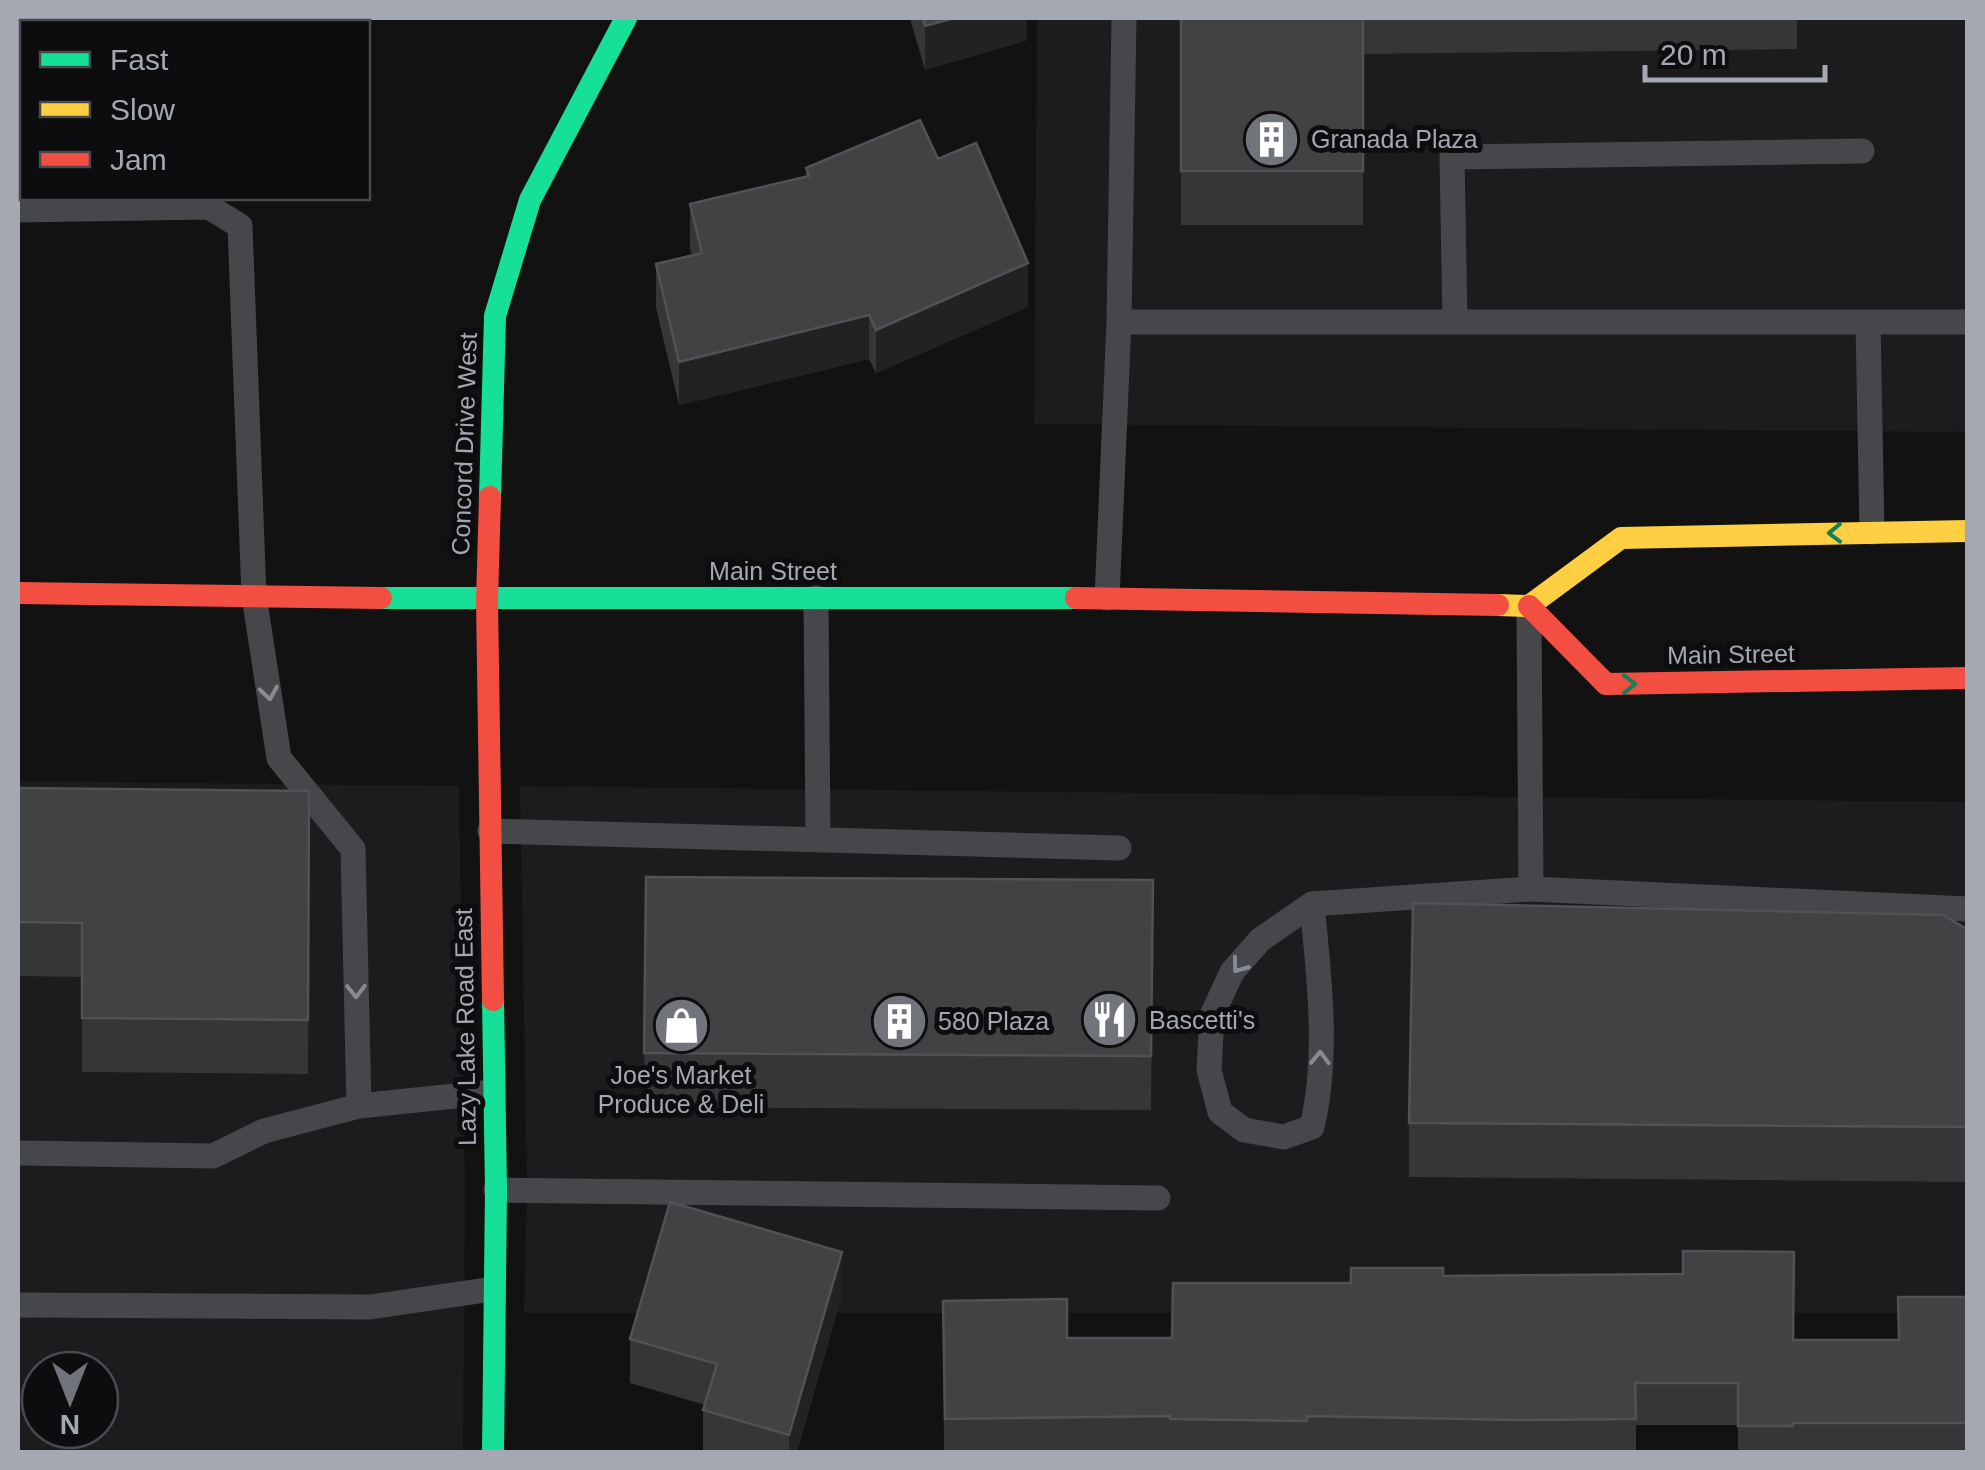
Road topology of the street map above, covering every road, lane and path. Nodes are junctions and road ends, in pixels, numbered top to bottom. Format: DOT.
graph roads {
  1 [pos="626,18"];
  2 [pos="1124,18"];
  3 [pos="1862,151"];
  4 [pos="18,210"];
  5 [pos="1119,322"];
  6 [pos="1456,322"];
  7 [pos="1868,322"];
  8 [pos="1968,322"];
  9 [pos="1968,531"];
  10 [pos="1872,532"];
  11 [pos="18,593"];
  12 [pos="254,596"];
  13 [pos="816,598"];
  14 [pos="1107,598"];
  15 [pos="487,600"];
  16 [pos="1529,606"];
  17 [pos="1968,678"];
  18 [pos="490,832"];
  19 [pos="818,840"];
  20 [pos="1119,848"];
  21 [pos="1532,889"];
  22 [pos="1312,904"];
  23 [pos="1968,910"];
  24 [pos="493,1092"];
  25 [pos="359,1106"];
  26 [pos="18,1153"];
  27 [pos="496,1190"];
  28 [pos="1158,1198"];
  29 [pos="493,1290"];
  30 [pos="18,1305"];
  31 [pos="493,1452"];
  1 -- 15 [label="main road, Concord Drive West"];
  2 -- 5 [label="lane"];
  3 -- 6 [label="lane"];
  4 -- 12 [label="lane"];
  5 -- 6 [label="lane"];
  5 -- 14 [label="lane"];
  6 -- 7 [label="lane"];
  7 -- 8 [label="lane"];
  7 -- 10 [label="lane"];
  9 -- 10 [label="main road"];
  10 -- 16 [label="main road, one-way"];
  11 -- 12 [label="main road, Main Street"];
  12 -- 15 [label="main road, Main Street"];
  12 -- 25 [label="lane, one-way"];
  13 -- 14 [label="main road, Main Street"];
  13 -- 15 [label="main road, Main Street"];
  13 -- 19 [label="lane"];
  14 -- 16 [label="main road, Main Street"];
  15 -- 18 [label="main road, Lazy Lake Road East"];
  16 -- 17 [label="main road, Main Street, one-way"];
  16 -- 21 [label="lane"];
  18 -- 19 [label="lane"];
  18 -- 24 [label="main road, Lazy Lake Road East"];
  19 -- 20 [label="lane"];
  21 -- 22 [label="lane"];
  21 -- 23 [label="lane"];
  22 -- 22 [label="lane, one-way"];
  24 -- 25 [label="lane"];
  24 -- 27 [label="main road, Lazy Lake Road East"];
  25 -- 26 [label="lane"];
  27 -- 28 [label="lane"];
  27 -- 29 [label="main road, Lazy Lake Road East"];
  29 -- 30 [label="lane"];
  29 -- 31 [label="main road, Lazy Lake Road East"];
}
